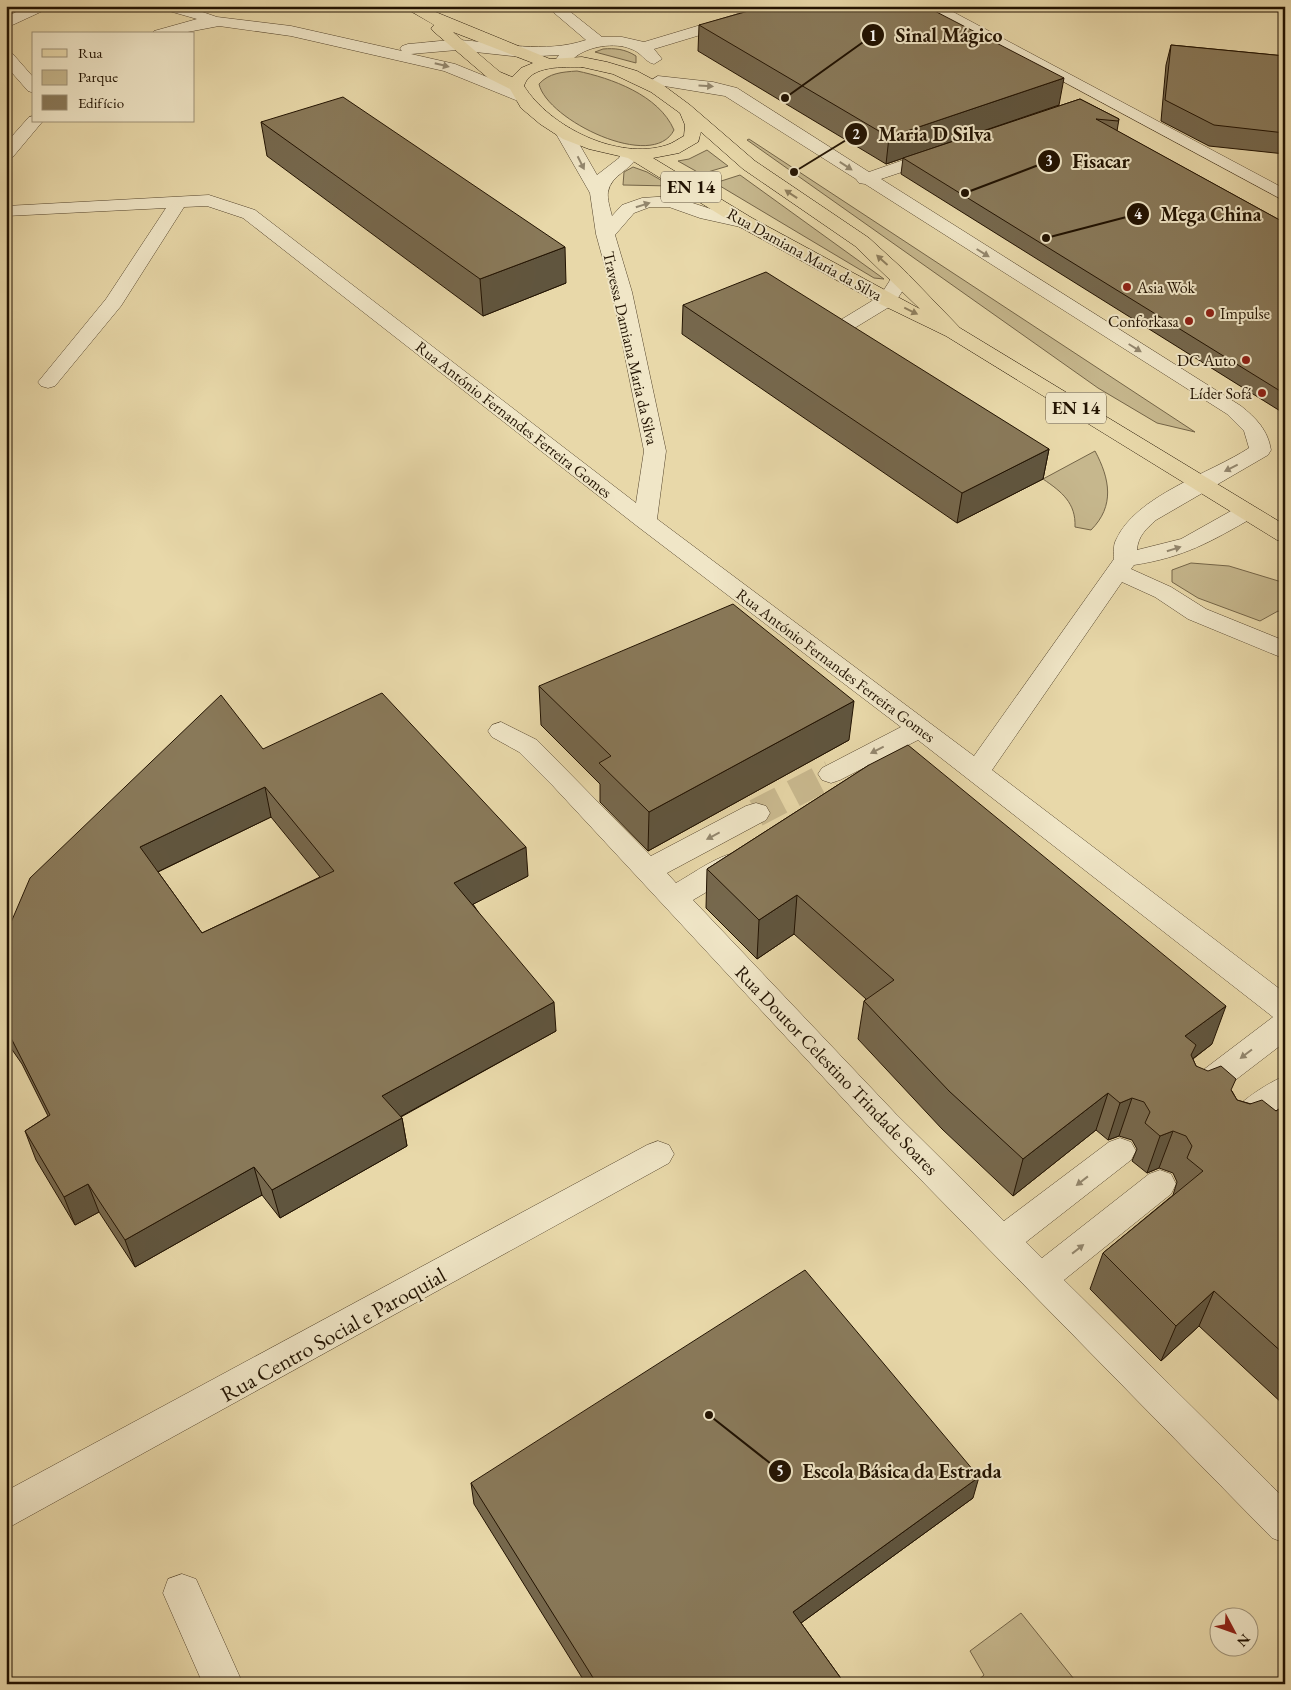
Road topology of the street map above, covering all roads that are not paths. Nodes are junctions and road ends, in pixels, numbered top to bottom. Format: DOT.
graph roads {
  1 [pos="42,6"];
  2 [pos="167,6"];
  3 [pos="228,6"];
  4 [pos="409,6"];
  5 [pos="553,6"];
  6 [pos="781,6"];
  7 [pos="930,6"];
  8 [pos="429,18"];
  9 [pos="219,20"];
  10 [pos="6,23"];
  11 [pos="166,32"];
  12 [pos="599,42"];
  13 [pos="457,45"];
  14 [pos="642,48"];
  15 [pos="378,50"];
  16 [pos="574,50"];
  17 [pos="521,52"];
  18 [pos="6,56"];
  19 [pos="554,63"];
  20 [pos="659,85"];
  21 [pos="32,86"];
  22 [pos="519,92"];
  23 [pos="1100,99"];
  24 [pos="1082,105"];
  25 [pos="688,114"];
  26 [pos="34,122"];
  27 [pos="564,132"];
  28 [pos="950,150"];
  29 [pos="6,154"];
  30 [pos="632,155"];
  31 [pos="865,179"];
  32 [pos="599,193"];
  33 [pos="1285,196"];
  34 [pos="179,202"];
  35 [pos="6,211"];
  36 [pos="745,222"];
  37 [pos="605,234"];
  38 [pos="902,278"];
  39 [pos="887,300"];
  40 [pos="841,328"];
  41 [pos="953,332"];
  42 [pos="48,382"];
  43 [pos="1200,484"];
  44 [pos="1246,512"];
  45 [pos="645,521"];
  46 [pos="1285,535"];
  47 [pos="1122,566"];
  48 [pos="1285,651"];
  49 [pos="920,728"];
  50 [pos="501,731"];
  51 [pos="946,748"];
  52 [pos="922,761"];
  53 [pos="977,772"];
  54 [pos="831,774"];
  55 [pos="756,813"];
  56 [pos="763,846"];
  57 [pos="648,870"];
  58 [pos="672,898"];
  59 [pos="1285,1010"];
  60 [pos="1285,1024"];
  61 [pos="1285,1089"];
  62 [pos="1194,1094"];
  63 [pos="1234,1127"];
  64 [pos="1120,1151"];
  65 [pos="658,1154"];
  66 [pos="1160,1184"];
  67 [pos="1003,1241"];
  68 [pos="1040,1279"];
  69 [pos="6,1511"];
  70 [pos="1285,1525"];
  71 [pos="182,1593"];
  72 [pos="223,1684"];
  1 -- 10 [label="street"];
  2 -- 9 [label="street"];
  3 -- 9 [label="street"];
  4 -- 8 [label="main road, Rua Damiana Maria da Silva / EN 14"];
  5 -- 12 [label="street"];
  6 -- 14 [label="street"];
  7 -- 23 [label="street"];
  8 -- 13 [label="main road, Rua Damiana Maria da Silva / EN 14"];
  8 -- 17 [label="main road, Rua Damiana Maria da Silva / EN 14"];
  9 -- 11 [label="street"];
  9 -- 15 [label="street"];
  12 -- 14 [label="street"];
  12 -- 16 [label="street"];
  13 -- 15 [label="street"];
  13 -- 17 [label="street"];
  13 -- 22 [label="main road, Rua Damiana Maria da Silva / EN 14"];
  14 -- 20 [label="street"];
  15 -- 22 [label="street, one-way"];
  16 -- 17 [label="street"];
  16 -- 19 [label="street"];
  17 -- 19 [label="main road, Rua Damiana Maria da Silva / EN 14"];
  18 -- 21 [label="street"];
  19 -- 20 [label="main road, Rua Damiana Maria da Silva / EN 14"];
  19 -- 22 [label="main road, Rua Damiana Maria da Silva / EN 14"];
  20 -- 25 [label="main road, Rua Damiana Maria da Silva / EN 14"];
  20 -- 31 [label="street, one-way"];
  22 -- 27 [label="main road, Rua Damiana Maria da Silva / EN 14"];
  23 -- 24 [label="street"];
  23 -- 33 [label="street"];
  25 -- 30 [label="main road, Rua Damiana Maria da Silva / EN 14"];
  38 -- 25 [label="main road, Rua Damiana Maria da Silva / EN 14, one-way"];
  26 -- 29 [label="street"];
  27 -- 30 [label="main road, Rua Damiana Maria da Silva / EN 14"];
  27 -- 32 [label="street, Travessa Damiana Maria da Silva, one-way"];
  28 -- 31 [label="street"];
  30 -- 32 [label="street"];
  30 -- 36 [label="main road, Rua Damiana Maria da Silva / EN 14"];
  31 -- 43 [label="street, one-way"];
  32 -- 37 [label="street, Travessa Damiana Maria da Silva"];
  34 -- 35 [label="street, Rua António Fernandes Ferreira Gomes"];
  34 -- 42 [label="street"];
  34 -- 45 [label="street, Rua António Fernandes Ferreira Gomes"];
  37 -- 36 [label="street, Travessa Damiana Maria da Silva, one-way"];
  36 -- 39 [label="main road, Rua Damiana Maria da Silva / EN 14"];
  37 -- 45 [label="street, Travessa Damiana Maria da Silva"];
  38 -- 39 [label="street"];
  38 -- 41 [label="main road, Rua Damiana Maria da Silva / EN 14"];
  39 -- 40 [label="street"];
  39 -- 41 [label="main road, Rua Damiana Maria da Silva / EN 14, one-way"];
  41 -- 43 [label="main road, Rua Damiana Maria da Silva / EN 14"];
  43 -- 44 [label="main road, Rua Damiana Maria da Silva / EN 14"];
  43 -- 47 [label="street"];
  44 -- 46 [label="main road, Rua Damiana Maria da Silva / EN 14"];
  47 -- 44 [label="street, one-way"];
  45 -- 49 [label="street, Rua António Fernandes Ferreira Gomes"];
  47 -- 48 [label="street"];
  47 -- 53 [label="street"];
  49 -- 51 [label="street, Rua António Fernandes Ferreira Gomes"];
  49 -- 54 [label="street, one-way"];
  50 -- 57 [label="street, Rua Doutor Celestino Trindade Soares"];
  51 -- 52 [label="street"];
  51 -- 53 [label="street, Rua António Fernandes Ferreira Gomes"];
  53 -- 59 [label="street, Rua António Fernandes Ferreira Gomes"];
  55 -- 57 [label="street, one-way"];
  56 -- 58 [label="street"];
  57 -- 58 [label="street, Rua Doutor Celestino Trindade Soares"];
  58 -- 67 [label="street, Rua Doutor Celestino Trindade Soares"];
  60 -- 62 [label="street, one-way"];
  61 -- 63 [label="street"];
  64 -- 67 [label="street, one-way"];
  65 -- 69 [label="street, Rua Centro Social e Paroquial"];
  68 -- 66 [label="street, one-way"];
  67 -- 68 [label="street, Rua Doutor Celestino Trindade Soares"];
  68 -- 70 [label="street, Rua Doutor Celestino Trindade Soares"];
  71 -- 72 [label="street"];
}
